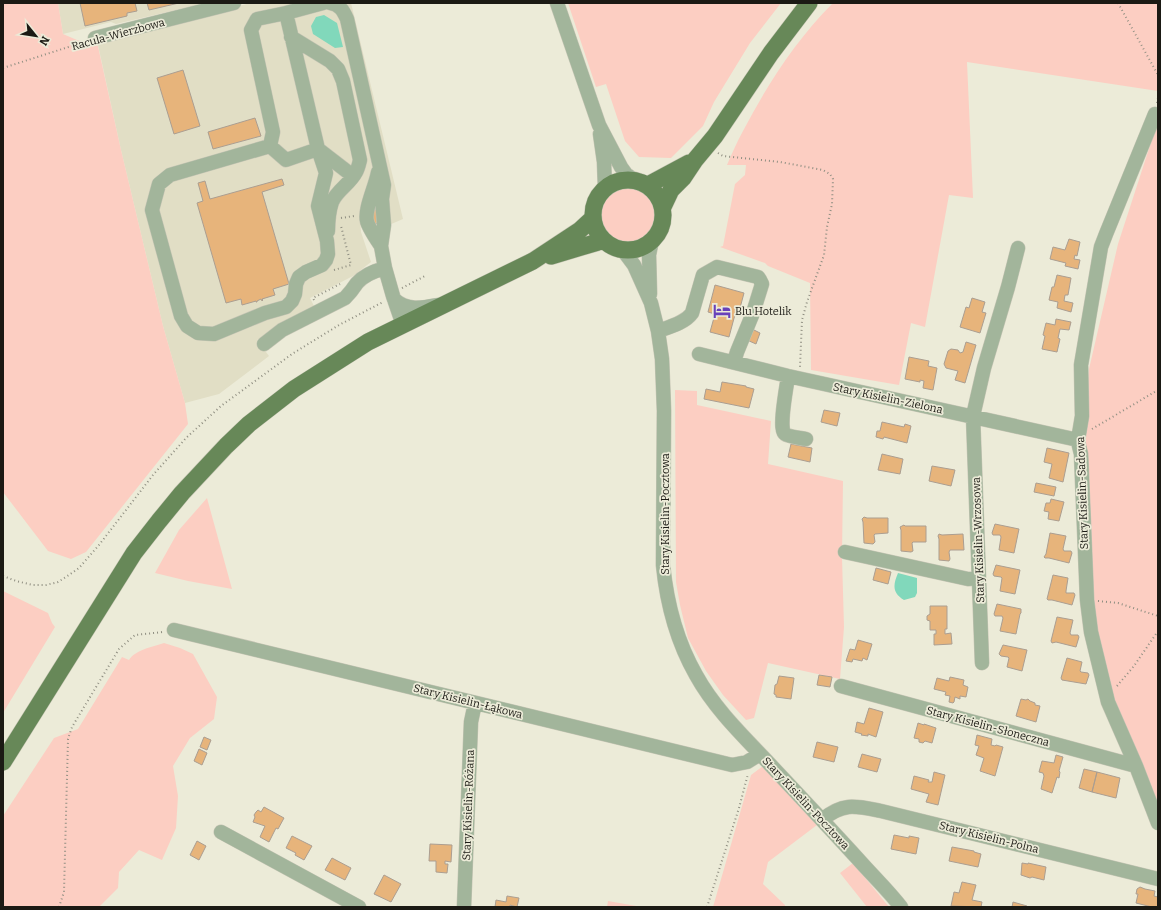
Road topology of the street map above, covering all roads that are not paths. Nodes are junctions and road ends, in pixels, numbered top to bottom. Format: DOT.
graph roads {
  1 [pos="234,3"];
  2 [pos="323,3"];
  3 [pos="330,3"];
  4 [pos="556,3"];
  5 [pos="809,3"];
  6 [pos="286,13"];
  7 [pos="291,37"];
  8 [pos="95,38"];
  9 [pos="1155,114"];
  10 [pos="599,126"];
  11 [pos="270,146"];
  12 [pos="318,149"];
  13 [pos="695,160"];
  14 [pos="379,165"];
  15 [pos="353,176"];
  16 [pos="641,182"];
  17 [pos="605,188"];
  18 [pos="663,207"];
  19 [pos="593,218"];
  20 [pos="652,240"];
  21 [pos="327,241"];
  22 [pos="603,241"];
  23 [pos="381,246"];
  24 [pos="1018,248"];
  25 [pos="622,250"];
  26 [pos="533,261"];
  27 [pos="385,268"];
  28 [pos="393,296"];
  29 [pos="446,303"];
  30 [pos="651,303"];
  31 [pos="403,325"];
  32 [pos="658,331"];
  33 [pos="264,344"];
  34 [pos="698,354"];
  35 [pos="734,362"];
  36 [pos="794,377"];
  37 [pos="973,416"];
  38 [pos="806,439"];
  39 [pos="1078,440"];
  40 [pos="845,552"];
  41 [pos="979,578"];
  42 [pos="174,630"];
  43 [pos="982,663"];
  44 [pos="841,686"];
  45 [pos="475,703"];
  46 [pos="760,754"];
  47 [pos="3,762"];
  48 [pos="1136,766"];
  49 [pos="822,820"];
  50 [pos="1158,823"];
  51 [pos="221,832"];
  52 [pos="1158,879"];
  53 [pos="359,907"];
  54 [pos="464,907"];
  55 [pos="901,907"];
  1 -- 8 [label="street, Racula-Wierzbowa"];
  2 -- 6 [label="street"];
  3 -- 14 [label="street"];
  4 -- 10 [label="street"];
  5 -- 13 [label="main road"];
  6 -- 7 [label="street"];
  6 -- 11 [label="street"];
  7 -- 12 [label="street"];
  7 -- 15 [label="street"];
  9 -- 39 [label="street, Stary Kisielin-Sadowa"];
  10 -- 16 [label="street"];
  10 -- 17 [label="street"];
  11 -- 12 [label="street"];
  11 -- 21 [label="street"];
  12 -- 15 [label="street"];
  12 -- 21 [label="street"];
  13 -- 16 [label="main road"];
  13 -- 18 [label="main road"];
  14 -- 23 [label="street"];
  14 -- 23 [label="street"];
  15 -- 21 [label="street"];
  16 -- 17 [label="main road"];
  16 -- 18 [label="main road"];
  17 -- 19 [label="main road"];
  18 -- 20 [label="main road"];
  19 -- 22 [label="main road"];
  19 -- 26 [label="main road"];
  20 -- 25 [label="main road"];
  20 -- 30 [label="street, Stary Kisielin-Pocztowa"];
  22 -- 25 [label="main road"];
  22 -- 26 [label="main road"];
  23 -- 27 [label="street"];
  24 -- 37 [label="street, Stary Kisielin-Wrzosowa"];
  25 -- 30 [label="street, Stary Kisielin-Pocztowa"];
  26 -- 29 [label="main road"];
  27 -- 28 [label="street"];
  27 -- 33 [label="street"];
  28 -- 29 [label="street"];
  28 -- 31 [label="street"];
  29 -- 31 [label="main road"];
  30 -- 32 [label="street, Stary Kisielin-Pocztowa"];
  31 -- 47 [label="main road"];
  32 -- 35 [label="street"];
  32 -- 46 [label="street, Stary Kisielin-Pocztowa"];
  34 -- 35 [label="street, Stary Kisielin-Zielona"];
  35 -- 36 [label="street, Stary Kisielin-Zielona"];
  36 -- 37 [label="street, Stary Kisielin-Zielona"];
  36 -- 38 [label="street"];
  37 -- 39 [label="street, Stary Kisielin-Zielona"];
  37 -- 41 [label="street, Stary Kisielin-Wrzosowa"];
  39 -- 48 [label="street, Stary Kisielin-Sadowa"];
  40 -- 41 [label="street"];
  41 -- 43 [label="street, Stary Kisielin-Wrzosowa"];
  42 -- 45 [label="street, Stary Kisielin-Łąkowa"];
  44 -- 48 [label="street, Stary Kisielin-Słoneczna"];
  45 -- 46 [label="street, Stary Kisielin-Łąkowa"];
  45 -- 54 [label="street, Stary Kisielin-Różana"];
  46 -- 49 [label="street, Stary Kisielin-Pocztowa"];
  48 -- 50 [label="street, Stary Kisielin-Sadowa"];
  49 -- 52 [label="street, Stary Kisielin-Polna"];
  49 -- 55 [label="street, Stary Kisielin-Pocztowa"];
  51 -- 53 [label="street"];
}
